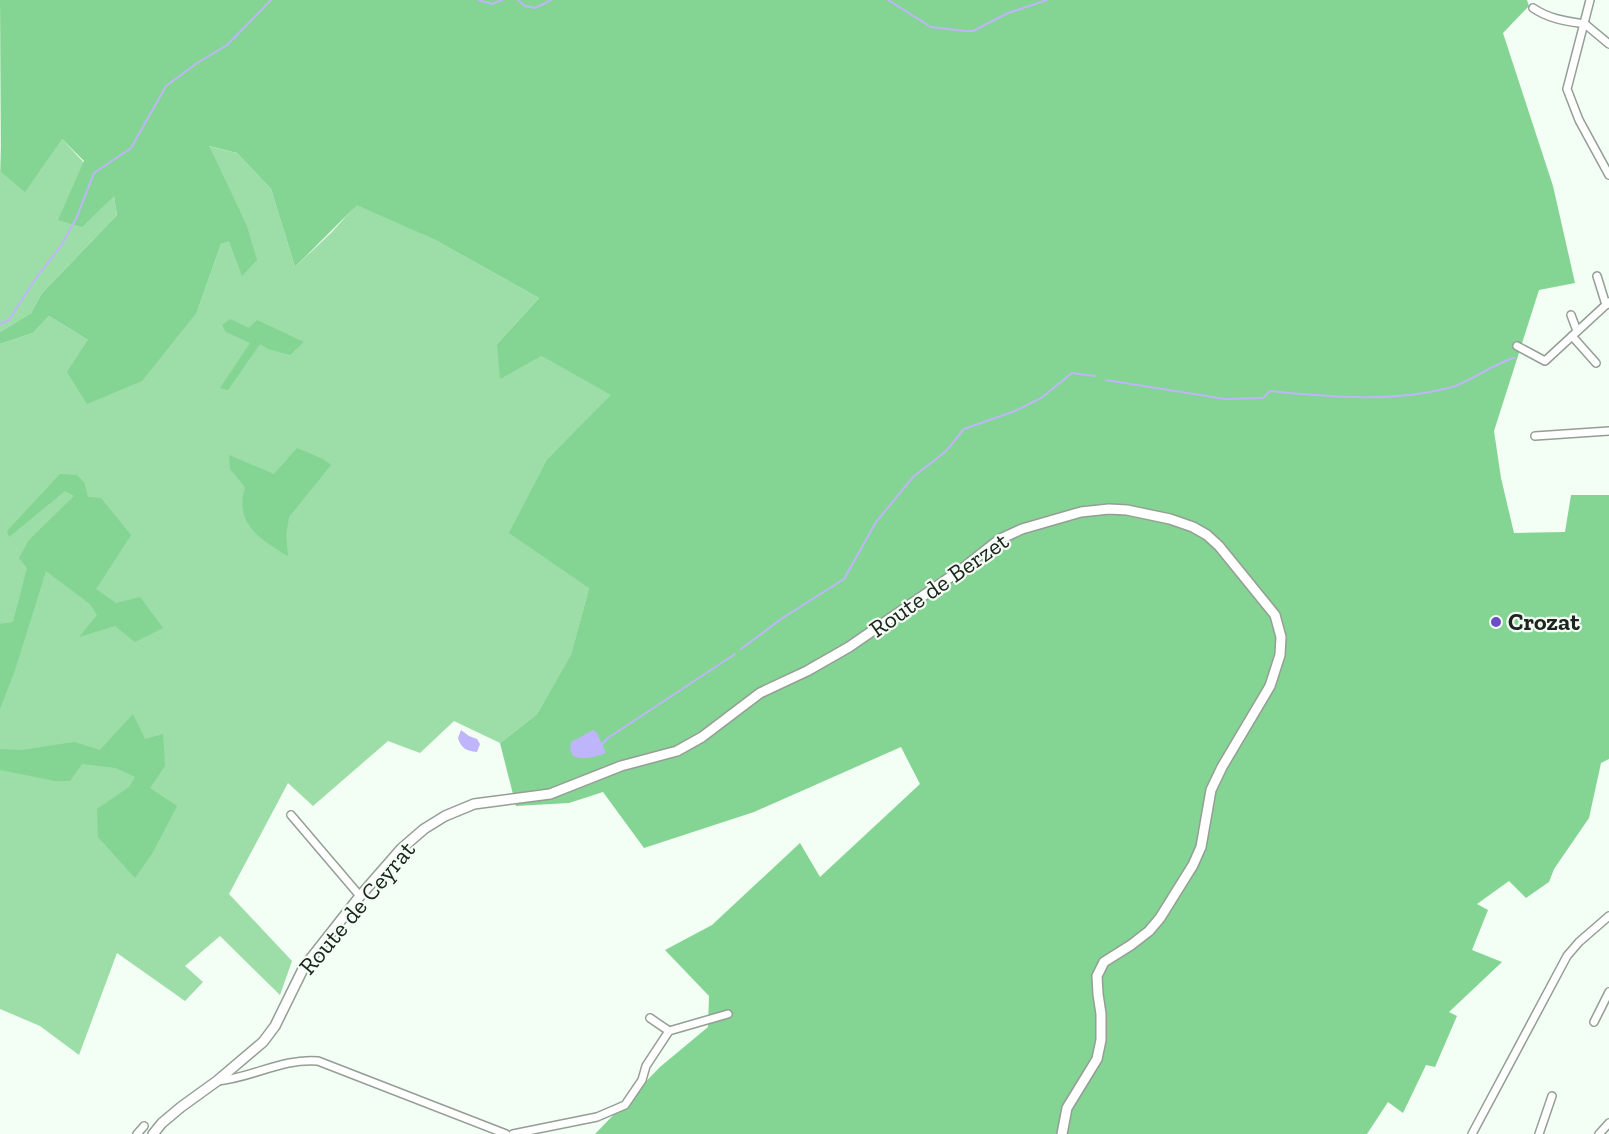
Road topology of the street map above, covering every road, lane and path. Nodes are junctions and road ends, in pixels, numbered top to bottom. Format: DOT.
graph roads {
  1 [pos="1590,0"];
  2 [pos="1533,8"];
  3 [pos="1585,24"];
  4 [pos="1609,44"];
  5 [pos="1609,175"];
  6 [pos="1597,276"];
  7 [pos="1607,307"];
  8 [pos="1571,315"];
  9 [pos="1575,334"];
  10 [pos="1517,346"];
  11 [pos="1596,363"];
  12 [pos="1609,431"];
  13 [pos="1535,436"];
  14 [pos="550,794"];
  15 [pos="291,815"];
  16 [pos="360,896"];
  17 [pos="1609,916"];
  18 [pos="1609,992"];
  19 [pos="728,1014"];
  20 [pos="651,1018"];
  21 [pos="1594,1022"];
  22 [pos="669,1031"];
  23 [pos="218,1081"];
  24 [pos="1552,1096"];
  25 [pos="1609,1123"];
  26 [pos="144,1126"];
  27 [pos="137,1134"];
  28 [pos="153,1134"];
  29 [pos="506,1134"];
  30 [pos="513,1134"];
  31 [pos="1062,1134"];
  32 [pos="1472,1134"];
  33 [pos="1539,1134"];
  34 [pos="1599,1134"];
  1 -- 3 [label="street"];
  2 -- 3 [label="street"];
  3 -- 4 [label="street"];
  3 -- 5 [label="street"];
  6 -- 7 [label="street"];
  7 -- 9 [label="street"];
  8 -- 9 [label="street"];
  9 -- 10 [label="street"];
  9 -- 11 [label="street"];
  12 -- 13 [label="street"];
  14 -- 16 [label="street, Route de Ceyrat"];
  14 -- 31 [label="street, Route de Berzet"];
  15 -- 16 [label="street"];
  16 -- 23 [label="street, Route de Ceyrat"];
  17 -- 32 [label="street"];
  18 -- 21 [label="street"];
  19 -- 22 [label="street"];
  20 -- 22 [label="street"];
  22 -- 30 [label="street"];
  23 -- 28 [label="street, Route de Ceyrat"];
  23 -- 29 [label="street"];
  24 -- 33 [label="street"];
  25 -- 34 [label="street"];
  26 -- 27 [label="street"];
}
